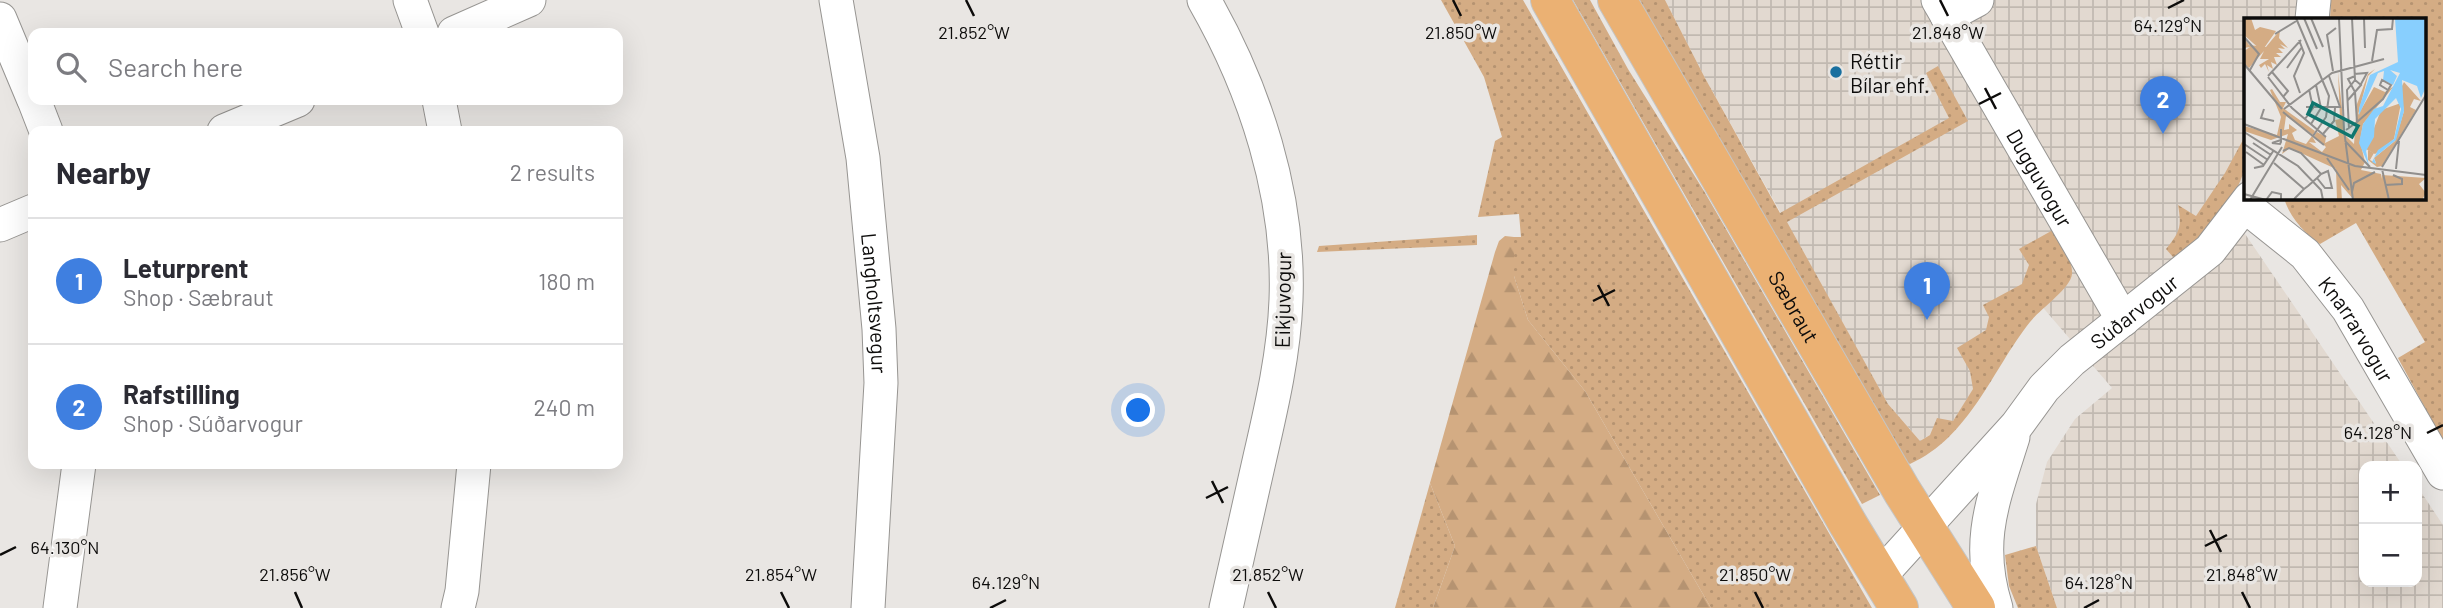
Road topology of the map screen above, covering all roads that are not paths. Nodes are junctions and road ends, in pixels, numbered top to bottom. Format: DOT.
graph roads {
  1 [pos="410,0"];
  2 [pos="528,0"];
  3 [pos="836,0"];
  4 [pos="1204,0"];
  5 [pos="1550,0"];
  6 [pos="1617,0"];
  7 [pos="1977,0"];
  8 [pos="2314,0"];
  9 [pos="1942,8"];
  10 [pos="2312,18"];
  11 [pos="0,19"];
  12 [pos="420,28"];
  13 [pos="465,28"];
  14 [pos="28,85"];
  15 [pos="36,105"];
  16 [pos="286,105"];
  17 [pos="440,105"];
  18 [pos="44,126"];
  19 [pos="235,126"];
  20 [pos="444,126"];
  21 [pos="2248,202"];
  22 [pos="28,213"];
  23 [pos="0,225"];
  24 [pos="2123,320"];
  25 [pos="2017,425"];
  26 [pos="78,469"];
  27 [pos="474,469"];
  28 [pos="2443,473"];
  29 [pos="1926,528"];
  30 [pos="1880,576"];
  31 [pos="60,608"];
  32 [pos="458,608"];
  33 [pos="868,608"];
  34 [pos="1226,608"];
  35 [pos="1899,608"];
  36 [pos="1976,608"];
  37 [pos="1996,608"];
  1 -- 12 [label="street"];
  2 -- 13 [label="street"];
  3 -- 33 [label="street, Langholtsvegur"];
  4 -- 34 [label="street, Eikjuvogur"];
  5 -- 30 [label="highway"];
  6 -- 29 [label="highway, Sæbraut"];
  7 -- 9 [label="street"];
  8 -- 10 [label="street"];
  9 -- 24 [label="street, Dugguvogur"];
  11 -- 14 [label="street"];
  15 -- 18 [label="street"];
  16 -- 19 [label="street"];
  17 -- 20 [label="street"];
  21 -- 24 [label="street, Súðarvogur"];
  21 -- 28 [label="street, Knarrarvogur"];
  22 -- 23 [label="street"];
  24 -- 25 [label="street, Súðarvogur"];
  25 -- 29 [label="street, Súðarvogur"];
  25 -- 37 [label="street, Súðarvogur"];
  26 -- 31 [label="street"];
  27 -- 32 [label="street"];
  29 -- 30 [label="street, Súðarvogur"];
  29 -- 36 [label="highway, Sæbraut"];
  30 -- 35 [label="highway"];
}
